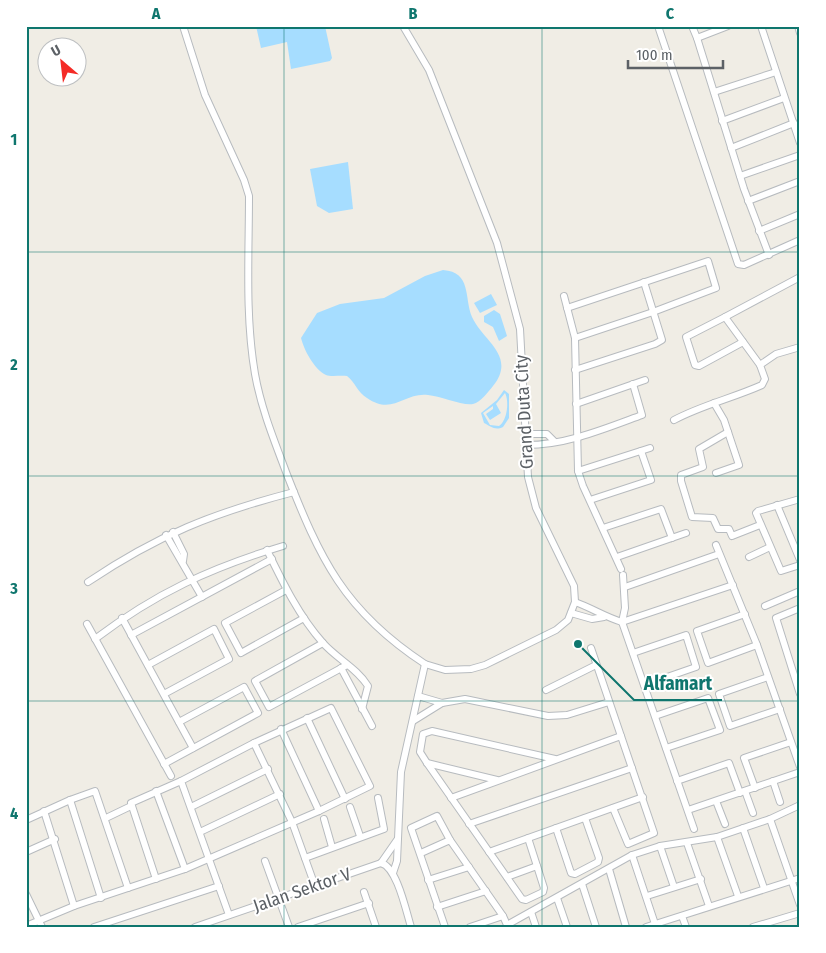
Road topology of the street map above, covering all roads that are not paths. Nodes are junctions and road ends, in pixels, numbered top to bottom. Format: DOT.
graph roads {
  1 [pos="183,26"];
  2 [pos="403,26"];
  3 [pos="658,26"];
  4 [pos="692,26"];
  5 [pos="728,26"];
  6 [pos="761,26"];
  7 [pos="697,38"];
  8 [pos="776,72"];
  9 [pos="714,92"];
  10 [pos="784,98"];
  11 [pos="722,120"];
  12 [pos="794,123"];
  13 [pos="800,143"];
  14 [pos="731,148"];
  15 [pos="800,155"];
  16 [pos="740,176"];
  17 [pos="800,181"];
  18 [pos="748,201"];
  19 [pos="800,214"];
  20 [pos="759,231"];
  21 [pos="800,240"];
  22 [pos="769,254"];
  23 [pos="800,277"];
  24 [pos="644,282"];
  25 [pos="564,296"];
  26 [pos="567,308"];
  27 [pos="653,312"];
  28 [pos="725,317"];
  29 [pos="575,338"];
  30 [pos="743,342"];
  31 [pos="800,347"];
  32 [pos="760,365"];
  33 [pos="575,370"];
  34 [pos="645,380"];
  35 [pos="633,384"];
  36 [pos="714,403"];
  37 [pos="576,404"];
  38 [pos="674,420"];
  39 [pos="728,432"];
  40 [pos="526,434"];
  41 [pos="576,438"];
  42 [pos="554,441"];
  43 [pos="526,445"];
  44 [pos="650,448"];
  45 [pos="641,451"];
  46 [pos="578,471"];
  47 [pos="716,473"];
  48 [pos="294,492"];
  49 [pos="590,500"];
  50 [pos="799,501"];
  51 [pos="777,505"];
  52 [pos="760,524"];
  53 [pos="603,528"];
  54 [pos="173,532"];
  55 [pos="686,533"];
  56 [pos="166,535"];
  57 [pos="672,538"];
  58 [pos="716,545"];
  59 [pos="282,546"];
  60 [pos="770,547"];
  61 [pos="268,550"];
  62 [pos="720,554"];
  63 [pos="616,557"];
  64 [pos="749,558"];
  65 [pos="272,559"];
  66 [pos="800,560"];
  67 [pos="183,561"];
  68 [pos="800,565"];
  69 [pos="191,578"];
  70 [pos="88,582"];
  71 [pos="733,585"];
  72 [pos="625,587"];
  73 [pos="286,590"];
  74 [pos="800,591"];
  75 [pos="202,597"];
  76 [pos="575,602"];
  77 [pos="765,606"];
  78 [pos="800,608"];
  79 [pos="571,613"];
  80 [pos="745,614"];
  81 [pos="604,617"];
  82 [pos="122,618"];
  83 [pos="304,618"];
  84 [pos="622,622"];
  85 [pos="87,624"];
  86 [pos="131,635"];
  87 [pos="95,638"];
  88 [pos="323,643"];
  89 [pos="757,645"];
  90 [pos="591,648"];
  91 [pos="633,653"];
  92 [pos="425,664"];
  93 [pos="148,665"];
  94 [pos="596,665"];
  95 [pos="344,666"];
  96 [pos="768,677"];
  97 [pos="644,685"];
  98 [pos="546,690"];
  99 [pos="164,694"];
  100 [pos="800,694"];
  101 [pos="418,696"];
  102 [pos="609,702"];
  103 [pos="442,703"];
  104 [pos="362,709"];
  105 [pos="780,709"];
  106 [pos="655,716"];
  107 [pos="307,718"];
  108 [pos="413,721"];
  109 [pos="179,722"];
  110 [pos="372,726"];
  111 [pos="281,729"];
  112 [pos="621,736"];
  113 [pos="791,742"];
  114 [pos="254,743"];
  115 [pos="194,748"];
  116 [pos="666,748"];
  117 [pos="556,759"];
  118 [pos="427,763"];
  119 [pos="164,764"];
  120 [pos="800,767"];
  121 [pos="632,768"];
  122 [pos="268,769"];
  123 [pos="800,772"];
  124 [pos="171,776"];
  125 [pos="499,780"];
  126 [pos="181,781"];
  127 [pos="677,781"];
  128 [pos="773,781"];
  129 [pos="755,788"];
  130 [pos="156,791"];
  131 [pos="742,792"];
  132 [pos="280,794"];
  133 [pos="643,797"];
  134 [pos="378,798"];
  135 [pos="451,798"];
  136 [pos="345,799"];
  137 [pos="70,800"];
  138 [pos="716,801"];
  139 [pos="780,802"];
  140 [pos="800,805"];
  141 [pos="131,806"];
  142 [pos="191,807"];
  143 [pos="350,807"];
  144 [pos="613,808"];
  145 [pos="688,810"];
  146 [pos="44,811"];
  147 [pos="319,811"];
  148 [pos="753,813"];
  149 [pos="106,818"];
  150 [pos="585,818"];
  151 [pos="770,818"];
  152 [pos="324,819"];
  153 [pos="26,820"];
  154 [pos="292,822"];
  155 [pos="470,824"];
  156 [pos="725,824"];
  157 [pos="556,828"];
  158 [pos="744,828"];
  159 [pos="694,829"];
  160 [pos="200,832"];
  161 [pos="360,836"];
  162 [pos="717,837"];
  163 [pos="528,838"];
  164 [pos="397,839"];
  165 [pos="55,840"];
  166 [pos="450,840"];
  167 [pos="687,843"];
  168 [pos="660,846"];
  169 [pos="332,847"];
  170 [pos="26,852"];
  171 [pos="489,852"];
  172 [pos="420,853"];
  173 [pos="632,855"];
  174 [pos="305,858"];
  175 [pos="265,861"];
  176 [pos="211,862"];
  177 [pos="381,863"];
  178 [pos="469,866"];
  179 [pos="537,866"];
  180 [pos="185,869"];
  181 [pos="609,869"];
  182 [pos="393,874"];
  183 [pos="507,877"];
  184 [pos="800,878"];
  185 [pos="156,879"];
  186 [pos="701,879"];
  187 [pos="428,880"];
  188 [pos="791,880"];
  189 [pos="582,884"];
  190 [pos="219,886"];
  191 [pos="315,886"];
  192 [pos="674,887"];
  193 [pos="128,888"];
  194 [pos="764,888"];
  195 [pos="486,891"];
  196 [pos="364,892"];
  197 [pos="26,894"];
  198 [pos="647,896"];
  199 [pos="738,896"];
  200 [pos="101,898"];
  201 [pos="280,898"];
  202 [pos="557,898"];
  203 [pos="369,903"];
  204 [pos="800,905"];
  205 [pos="74,906"];
  206 [pos="710,906"];
  207 [pos="438,907"];
  208 [pos="531,912"];
  209 [pos="800,913"];
  210 [pos="229,915"];
  211 [pos="503,916"];
  212 [pos="682,916"];
  213 [pos="40,923"];
  214 [pos="655,924"];
  215 [pos="26,926"];
  216 [pos="507,926"];
  217 [pos="94,927"];
  218 [pos="195,927"];
  219 [pos="290,927"];
  220 [pos="298,927"];
  221 [pos="376,927"];
  222 [pos="411,927"];
  223 [pos="445,927"];
  224 [pos="470,927"];
  225 [pos="536,927"];
  226 [pos="567,927"];
  227 [pos="596,927"];
  228 [pos="626,927"];
  229 [pos="646,927"];
  230 [pos="686,927"];
  231 [pos="753,927"];
  1 -- 48 [label="street"];
  2 -- 40 [label="street, Grand Duta City"];
  3 -- 22 [label="street"];
  4 -- 7 [label="street"];
  5 -- 7 [label="street"];
  6 -- 8 [label="street"];
  7 -- 9 [label="street"];
  8 -- 9 [label="street"];
  8 -- 10 [label="street"];
  9 -- 11 [label="street"];
  10 -- 11 [label="street"];
  10 -- 12 [label="street"];
  11 -- 14 [label="street"];
  12 -- 13 [label="street"];
  12 -- 14 [label="street"];
  14 -- 16 [label="street"];
  15 -- 16 [label="street"];
  16 -- 18 [label="street"];
  17 -- 18 [label="street"];
  18 -- 20 [label="street"];
  19 -- 20 [label="street"];
  20 -- 22 [label="street"];
  21 -- 22 [label="street"];
  23 -- 28 [label="street"];
  24 -- 26 [label="street"];
  24 -- 27 [label="street"];
  24 -- 27 [label="street"];
  25 -- 26 [label="street"];
  26 -- 29 [label="street"];
  27 -- 29 [label="street"];
  27 -- 33 [label="street"];
  28 -- 30 [label="street"];
  28 -- 30 [label="street"];
  29 -- 33 [label="street"];
  30 -- 32 [label="street"];
  31 -- 32 [label="street"];
  32 -- 36 [label="street"];
  33 -- 37 [label="street"];
  34 -- 35 [label="street"];
  35 -- 37 [label="street"];
  35 -- 41 [label="street"];
  36 -- 38 [label="street"];
  36 -- 39 [label="street"];
  37 -- 41 [label="street"];
  39 -- 47 [label="street"];
  39 -- 52 [label="street"];
  40 -- 42 [label="street"];
  40 -- 43 [label="street, Grand Duta City"];
  41 -- 42 [label="street"];
  41 -- 46 [label="street"];
  42 -- 43 [label="street"];
  43 -- 76 [label="street, Grand Duta City"];
  44 -- 45 [label="street"];
  45 -- 46 [label="street"];
  45 -- 49 [label="street"];
  46 -- 49 [label="street"];
  48 -- 54 [label="street"];
  48 -- 92 [label="street"];
  49 -- 53 [label="street"];
  50 -- 51 [label="street"];
  51 -- 52 [label="street"];
  51 -- 66 [label="street"];
  52 -- 60 [label="street"];
  53 -- 57 [label="street"];
  53 -- 63 [label="street"];
  54 -- 56 [label="street"];
  54 -- 67 [label="street"];
  55 -- 57 [label="street"];
  56 -- 67 [label="street"];
  56 -- 70 [label="street"];
  57 -- 63 [label="street"];
  58 -- 62 [label="street"];
  59 -- 61 [label="street"];
  60 -- 64 [label="street"];
  60 -- 68 [label="street"];
  61 -- 65 [label="street"];
  61 -- 69 [label="street"];
  62 -- 71 [label="street"];
  62 -- 72 [label="street"];
  63 -- 72 [label="street"];
  65 -- 73 [label="street"];
  65 -- 75 [label="street"];
  67 -- 69 [label="street"];
  69 -- 75 [label="street"];
  69 -- 82 [label="street"];
  71 -- 80 [label="street"];
  71 -- 84 [label="street"];
  72 -- 84 [label="street"];
  73 -- 83 [label="street"];
  73 -- 83 [label="street"];
  74 -- 77 [label="street"];
  75 -- 86 [label="street"];
  76 -- 79 [label="street"];
  76 -- 81 [label="street"];
  78 -- 100 [label="street"];
  79 -- 81 [label="street"];
  79 -- 92 [label="street"];
  80 -- 89 [label="street"];
  80 -- 89 [label="street"];
  81 -- 84 [label="street"];
  82 -- 86 [label="street"];
  82 -- 87 [label="street"];
  83 -- 88 [label="street"];
  84 -- 91 [label="street"];
  85 -- 87 [label="street"];
  86 -- 93 [label="street"];
  87 -- 119 [label="street"];
  88 -- 95 [label="street"];
  88 -- 95 [label="street"];
  89 -- 96 [label="street"];
  90 -- 94 [label="street"];
  91 -- 97 [label="street"];
  91 -- 97 [label="street"];
  92 -- 101 [label="street"];
  93 -- 99 [label="street"];
  93 -- 99 [label="street"];
  94 -- 98 [label="street"];
  94 -- 102 [label="street"];
  95 -- 104 [label="street"];
  95 -- 104 [label="street"];
  96 -- 105 [label="street"];
  96 -- 105 [label="street"];
  97 -- 106 [label="street"];
  99 -- 109 [label="street"];
  101 -- 103 [label="street"];
  101 -- 108 [label="street"];
  102 -- 103 [label="street"];
  102 -- 112 [label="street"];
  103 -- 108 [label="street"];
  104 -- 110 [label="street"];
  105 -- 113 [label="street"];
  106 -- 116 [label="street"];
  106 -- 116 [label="street"];
  107 -- 111 [label="street"];
  107 -- 136 [label="street"];
  107 -- 136 [label="street"];
  108 -- 164 [label="street"];
  109 -- 115 [label="street"];
  109 -- 115 [label="street"];
  111 -- 114 [label="street"];
  111 -- 147 [label="street"];
  112 -- 117 [label="street"];
  112 -- 121 [label="street"];
  113 -- 120 [label="street"];
  113 -- 129 [label="street"];
  114 -- 122 [label="street"];
  114 -- 126 [label="street"];
  115 -- 119 [label="street"];
  116 -- 127 [label="street"];
  117 -- 118 [label="street"];
  117 -- 125 [label="street"];
  118 -- 125 [label="street"];
  118 -- 135 [label="street"];
  119 -- 124 [label="street"];
  121 -- 133 [label="street"];
  121 -- 155 [label="street"];
  122 -- 132 [label="street"];
  122 -- 142 [label="street"];
  123 -- 128 [label="street"];
  125 -- 135 [label="street"];
  126 -- 130 [label="street"];
  126 -- 142 [label="street"];
  127 -- 131 [label="street"];
  127 -- 145 [label="street"];
  128 -- 129 [label="street"];
  128 -- 139 [label="street"];
  129 -- 131 [label="street"];
  130 -- 141 [label="street"];
  130 -- 180 [label="street"];
  131 -- 138 [label="street"];
  131 -- 148 [label="street"];
  132 -- 154 [label="street"];
  132 -- 160 [label="street"];
  133 -- 144 [label="street"];
  133 -- 144 [label="street"];
  134 -- 161 [label="street"];
  135 -- 155 [label="street"];
  136 -- 147 [label="street"];
  137 -- 146 [label="street"];
  137 -- 149 [label="street"];
  137 -- 200 [label="street"];
  138 -- 145 [label="street"];
  138 -- 156 [label="street"];
  140 -- 151 [label="street"];
  141 -- 149 [label="street"];
  141 -- 185 [label="street"];
  142 -- 160 [label="street"];
  143 -- 161 [label="street"];
  144 -- 150 [label="street"];
  145 -- 159 [label="street"];
  146 -- 153 [label="street"];
  146 -- 165 [label="street"];
  147 -- 154 [label="street"];
  149 -- 193 [label="street"];
  150 -- 157 [label="street"];
  150 -- 157 [label="street"];
  151 -- 158 [label="street"];
  151 -- 188 [label="street"];
  152 -- 169 [label="street"];
  154 -- 174 [label="street"];
  154 -- 176 [label="street"];
  155 -- 171 [label="street"];
  157 -- 163 [label="street"];
  158 -- 162 [label="street"];
  158 -- 194 [label="street"];
  160 -- 176 [label="street"];
  161 -- 169 [label="street"];
  162 -- 167 [label="street"];
  162 -- 199 [label="street"];
  163 -- 171 [label="street"];
  163 -- 179 [label="street"];
  164 -- 177 [label="street"];
  164 -- 182 [label="street"];
  165 -- 170 [label="street"];
  165 -- 205 [label="street"];
  166 -- 172 [label="street"];
  166 -- 172 [label="street"];
  166 -- 178 [label="street"];
  167 -- 168 [label="street"];
  167 -- 186 [label="street"];
  168 -- 173 [label="street"];
  168 -- 192 [label="street"];
  169 -- 174 [label="street"];
  171 -- 183 [label="street"];
  172 -- 187 [label="street"];
  173 -- 181 [label="street"];
  173 -- 198 [label="street"];
  174 -- 191 [label="street"];
  175 -- 201 [label="street"];
  176 -- 180 [label="street"];
  176 -- 190 [label="street"];
  177 -- 182 [label="street"];
  177 -- 191 [label="street, Jalan Sektor V"];
  178 -- 187 [label="street"];
  178 -- 195 [label="street"];
  179 -- 183 [label="street"];
  179 -- 183 [label="street"];
  180 -- 185 [label="street"];
  181 -- 189 [label="street"];
  181 -- 228 [label="street"];
  182 -- 222 [label="street"];
  184 -- 188 [label="street"];
  185 -- 193 [label="street"];
  186 -- 192 [label="street"];
  186 -- 206 [label="street"];
  187 -- 207 [label="street"];
  188 -- 194 [label="street"];
  188 -- 204 [label="street"];
  189 -- 202 [label="street"];
  189 -- 227 [label="street"];
  190 -- 210 [label="street"];
  190 -- 217 [label="street"];
  191 -- 201 [label="street, Jalan Sektor V"];
  192 -- 198 [label="street"];
  193 -- 200 [label="street"];
  194 -- 199 [label="street"];
  195 -- 207 [label="street"];
  195 -- 211 [label="street"];
  196 -- 203 [label="street"];
  197 -- 213 [label="street"];
  198 -- 214 [label="street"];
  199 -- 206 [label="street"];
  200 -- 205 [label="street"];
  201 -- 210 [label="street, Jalan Sektor V"];
  201 -- 219 [label="street"];
  202 -- 208 [label="street"];
  202 -- 226 [label="street"];
  203 -- 220 [label="street"];
  203 -- 221 [label="street"];
  205 -- 213 [label="street"];
  206 -- 212 [label="street"];
  207 -- 223 [label="street"];
  208 -- 216 [label="street"];
  208 -- 225 [label="street"];
  209 -- 231 [label="street"];
  210 -- 218 [label="street, Jalan Sektor V"];
  211 -- 216 [label="street"];
  211 -- 224 [label="street"];
  212 -- 214 [label="street"];
  212 -- 230 [label="street"];
  213 -- 215 [label="street"];
  214 -- 229 [label="street"];
}
